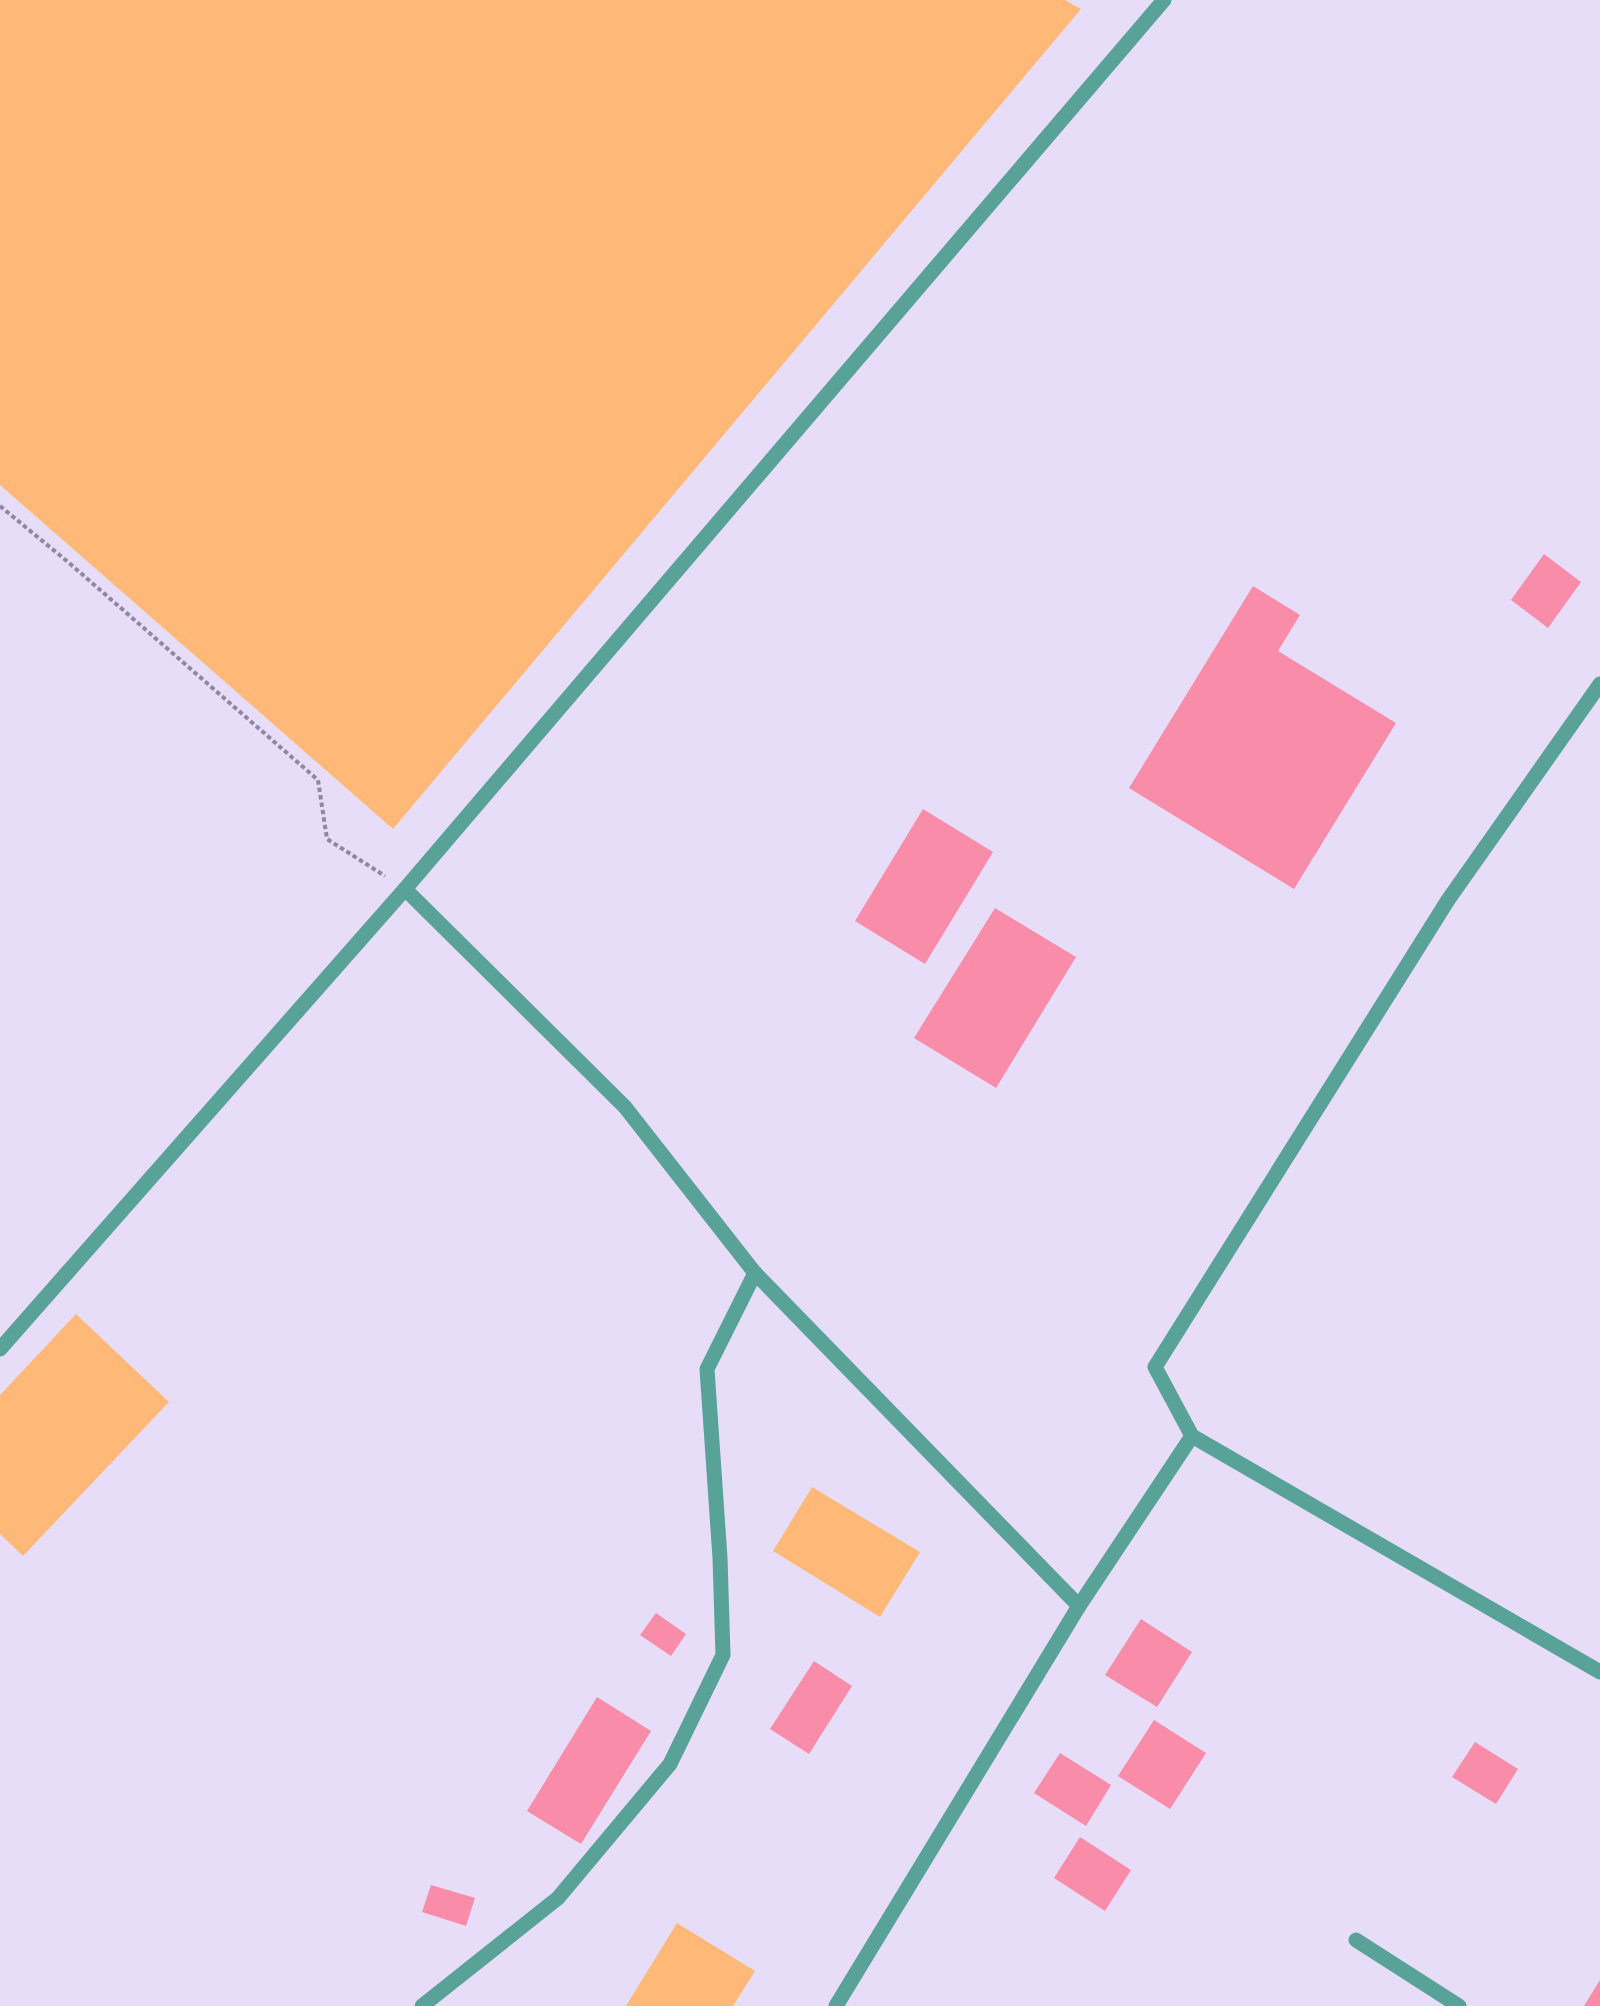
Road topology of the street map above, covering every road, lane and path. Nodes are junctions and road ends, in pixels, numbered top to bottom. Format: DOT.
graph roads {
  1 [pos="1164,0"];
  2 [pos="0,506"];
  3 [pos="1600,684"];
  4 [pos="405,889"];
  5 [pos="755,1273"];
  6 [pos="0,1348"];
  7 [pos="1192,1437"];
  8 [pos="1079,1606"];
  9 [pos="1600,1672"];
  10 [pos="1356,1940"];
  11 [pos="422,2006"];
  12 [pos="836,2006"];
  13 [pos="1459,2006"];
  1 -- 4 [label="street"];
  2 -- 4 [label="path"];
  3 -- 7 [label="street"];
  4 -- 5 [label="street"];
  4 -- 6 [label="street"];
  5 -- 8 [label="street"];
  5 -- 11 [label="street"];
  7 -- 8 [label="street"];
  7 -- 9 [label="street"];
  8 -- 12 [label="street"];
  10 -- 13 [label="street"];
}
